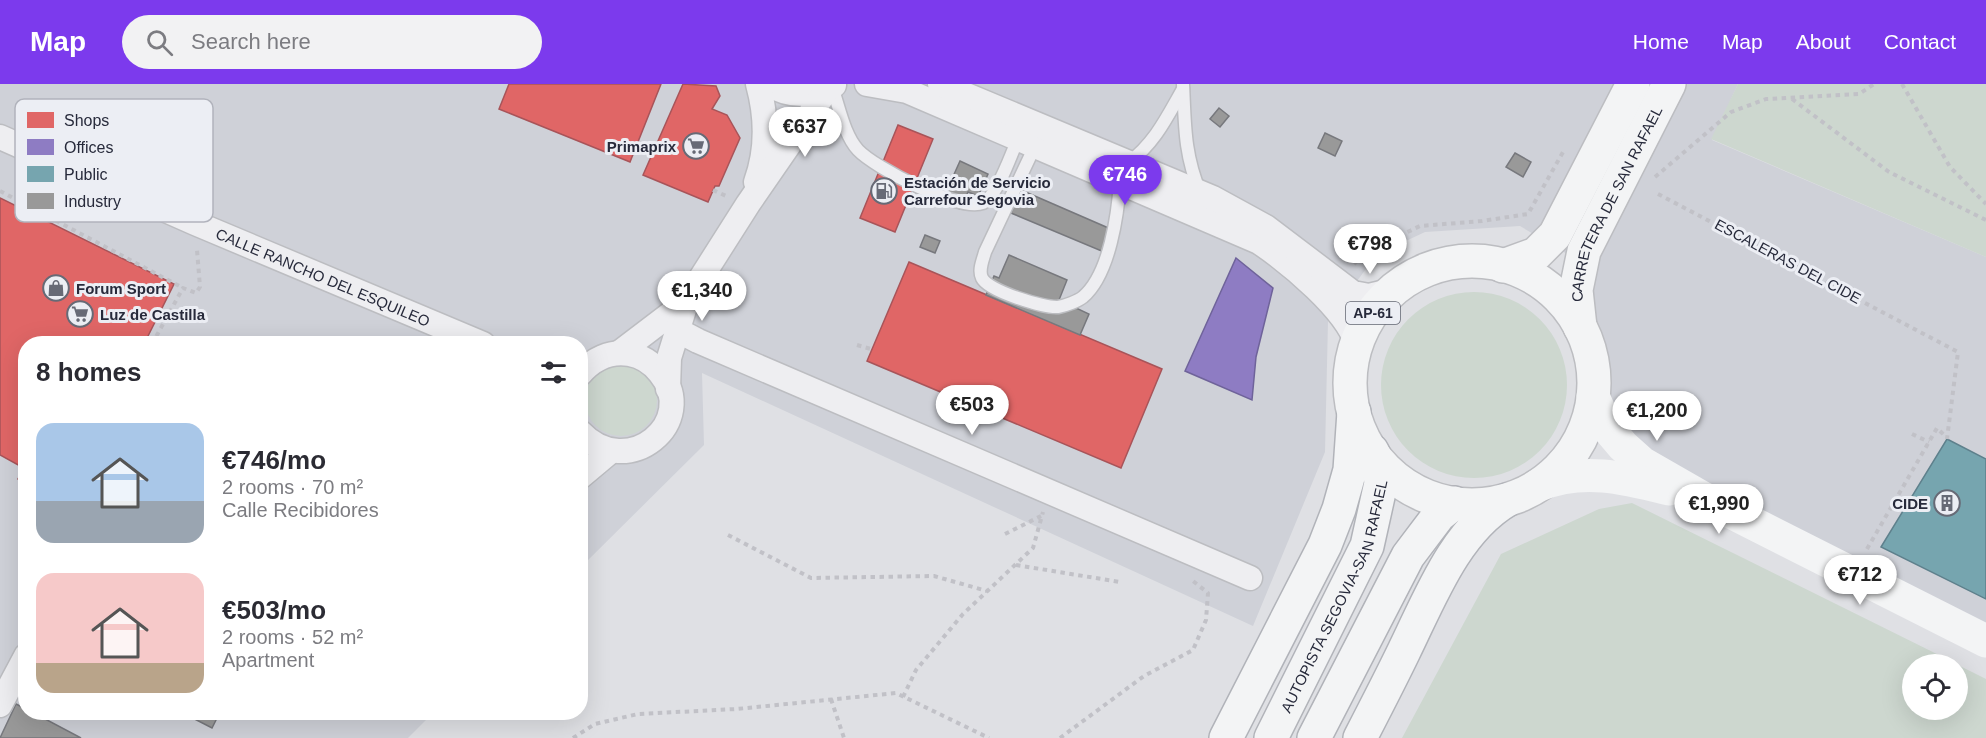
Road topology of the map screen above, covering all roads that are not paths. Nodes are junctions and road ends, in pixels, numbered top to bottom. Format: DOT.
graph roads {
  1 [pos="758,84"];
  2 [pos="768,84"];
  3 [pos="867,84"];
  4 [pos="940,84"];
  5 [pos="1633,84"];
  6 [pos="1669,84"];
  7 [pos="832,86"];
  8 [pos="1184,86"];
  9 [pos="0,137"];
  10 [pos="1026,143"];
  11 [pos="15,144"];
  12 [pos="1123,172"];
  13 [pos="1200,193"];
  14 [pos="748,204"];
  15 [pos="193,222"];
  16 [pos="1503,266"];
  17 [pos="1394,290"];
  18 [pos="687,300"];
  19 [pos="1580,327"];
  20 [pos="676,330"];
  21 [pos="464,336"];
  22 [pos="1357,344"];
  23 [pos="594,362"];
  24 [pos="668,388"];
  25 [pos="1593,396"];
  26 [pos="1354,412"];
  27 [pos="588,438"];
  28 [pos="611,451"];
  29 [pos="1372,452"];
  30 [pos="588,470"];
  31 [pos="1539,485"];
  32 [pos="1703,498"];
  33 [pos="1507,500"];
  34 [pos="1454,503"];
  35 [pos="1250,578"];
  36 [pos="1986,641"];
  37 [pos="18,671"];
  38 [pos="0,705"];
  39 [pos="1226,738"];
  40 [pos="1271,738"];
  41 [pos="1314,738"];
  42 [pos="1360,738"];
  1 -- 14 [label="street"];
  2 -- 7 [label="street"];
  3 -- 10 [label="street"];
  4 -- 12 [label="street"];
  5 -- 16 [label="main road"];
  6 -- 19 [label="main road, CARRETERA DE SAN RAFAEL"];
  7 -- 10 [label="lane"];
  7 -- 14 [label="street"];
  8 -- 12 [label="lane"];
  8 -- 13 [label="lane"];
  9 -- 11 [label="street, CALLE RANCHO DEL ESQUILEO"];
  10 -- 12 [label="street"];
  10 -- 12 [label="lane"];
  12 -- 13 [label="street"];
  12 -- 22 [label="street"];
  13 -- 17 [label="street"];
  14 -- 18 [label="street"];
  15 -- 21 [label="street, CALLE RANCHO DEL ESQUILEO"];
  16 -- 17 [label="main road, AP-61"];
  16 -- 19 [label="main road, AP-61"];
  17 -- 22 [label="main road, AP-61"];
  18 -- 20 [label="street"];
  18 -- 23 [label="street"];
  19 -- 25 [label="main road, AP-61"];
  20 -- 24 [label="street"];
  20 -- 35 [label="street"];
  22 -- 26 [label="main road, AP-61"];
  23 -- 24 [label="street"];
  24 -- 28 [label="street"];
  25 -- 31 [label="main road, AP-61"];
  25 -- 32 [label="main road"];
  26 -- 29 [label="main road, AP-61"];
  26 -- 39 [label="main road"];
  27 -- 28 [label="street"];
  28 -- 30 [label="street"];
  29 -- 34 [label="main road, AP-61"];
  29 -- 40 [label="main road, AUTOPISTA SEGOVIA-SAN RAFAEL / AP-61"];
  31 -- 32 [label="main road"];
  31 -- 33 [label="main road, AP-61"];
  32 -- 36 [label="main road"];
  33 -- 34 [label="main road, AP-61"];
  33 -- 42 [label="main road"];
  34 -- 41 [label="main road"];
  37 -- 38 [label="street"];
}
